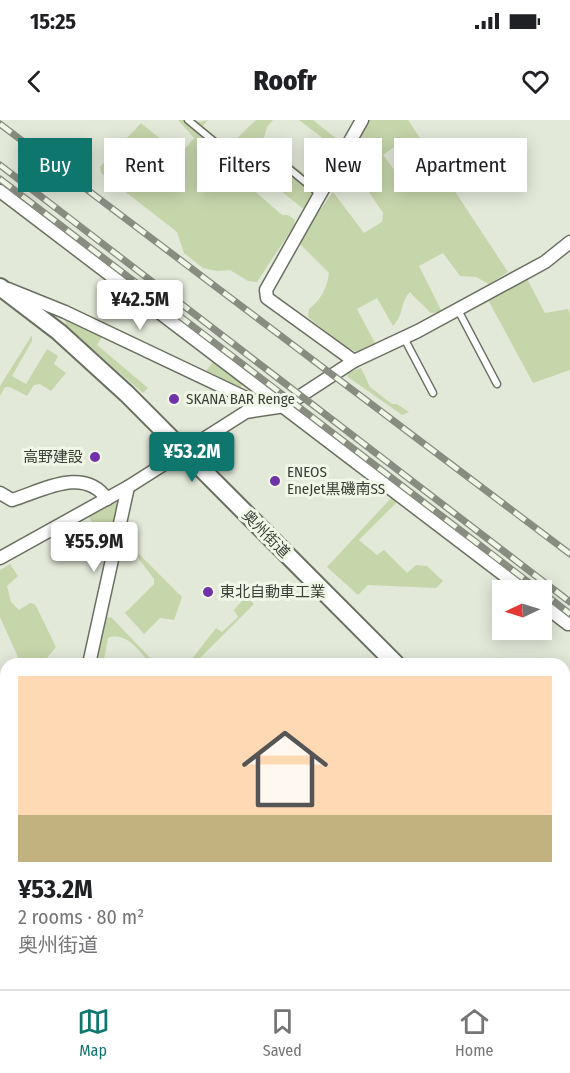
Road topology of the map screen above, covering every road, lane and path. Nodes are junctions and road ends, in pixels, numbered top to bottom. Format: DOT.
graph roads {
  1 [pos="188,120"];
  2 [pos="362,120"];
  3 [pos="0,192"];
  4 [pos="321,195"];
  5 [pos="570,242"];
  6 [pos="0,287"];
  7 [pos="458,310"];
  8 [pos="405,338"];
  9 [pos="354,361"];
  10 [pos="497,384"];
  11 [pos="433,393"];
  12 [pos="285,406"];
  13 [pos="266,407"];
  14 [pos="185,451"];
  15 [pos="128,487"];
  16 [pos="0,493"];
  17 [pos="107,499"];
  18 [pos="6,502"];
  19 [pos="0,558"];
  20 [pos="511,580"];
  21 [pos="552,612"];
  22 [pos="568,624"];
  23 [pos="90,658"];
  24 [pos="390,658"];
  1 -- 4 [label="lane"];
  2 -- 4 [label="street"];
  3 -- 12 [label="street"];
  4 -- 9 [label="street"];
  5 -- 7 [label="street"];
  6 -- 13 [label="street"];
  6 -- 14 [label="main road, 奥州街道"];
  7 -- 8 [label="street"];
  7 -- 10 [label="lane"];
  8 -- 9 [label="street"];
  8 -- 11 [label="lane"];
  9 -- 12 [label="street"];
  12 -- 13 [label="street"];
  12 -- 20 [label="street"];
  13 -- 14 [label="street"];
  14 -- 15 [label="street"];
  14 -- 24 [label="main road, 奥州街道"];
  15 -- 17 [label="street"];
  15 -- 23 [label="street"];
  16 -- 18 [label="street"];
  17 -- 18 [label="street"];
  17 -- 19 [label="street"];
  21 -- 22 [label="street"];
}
